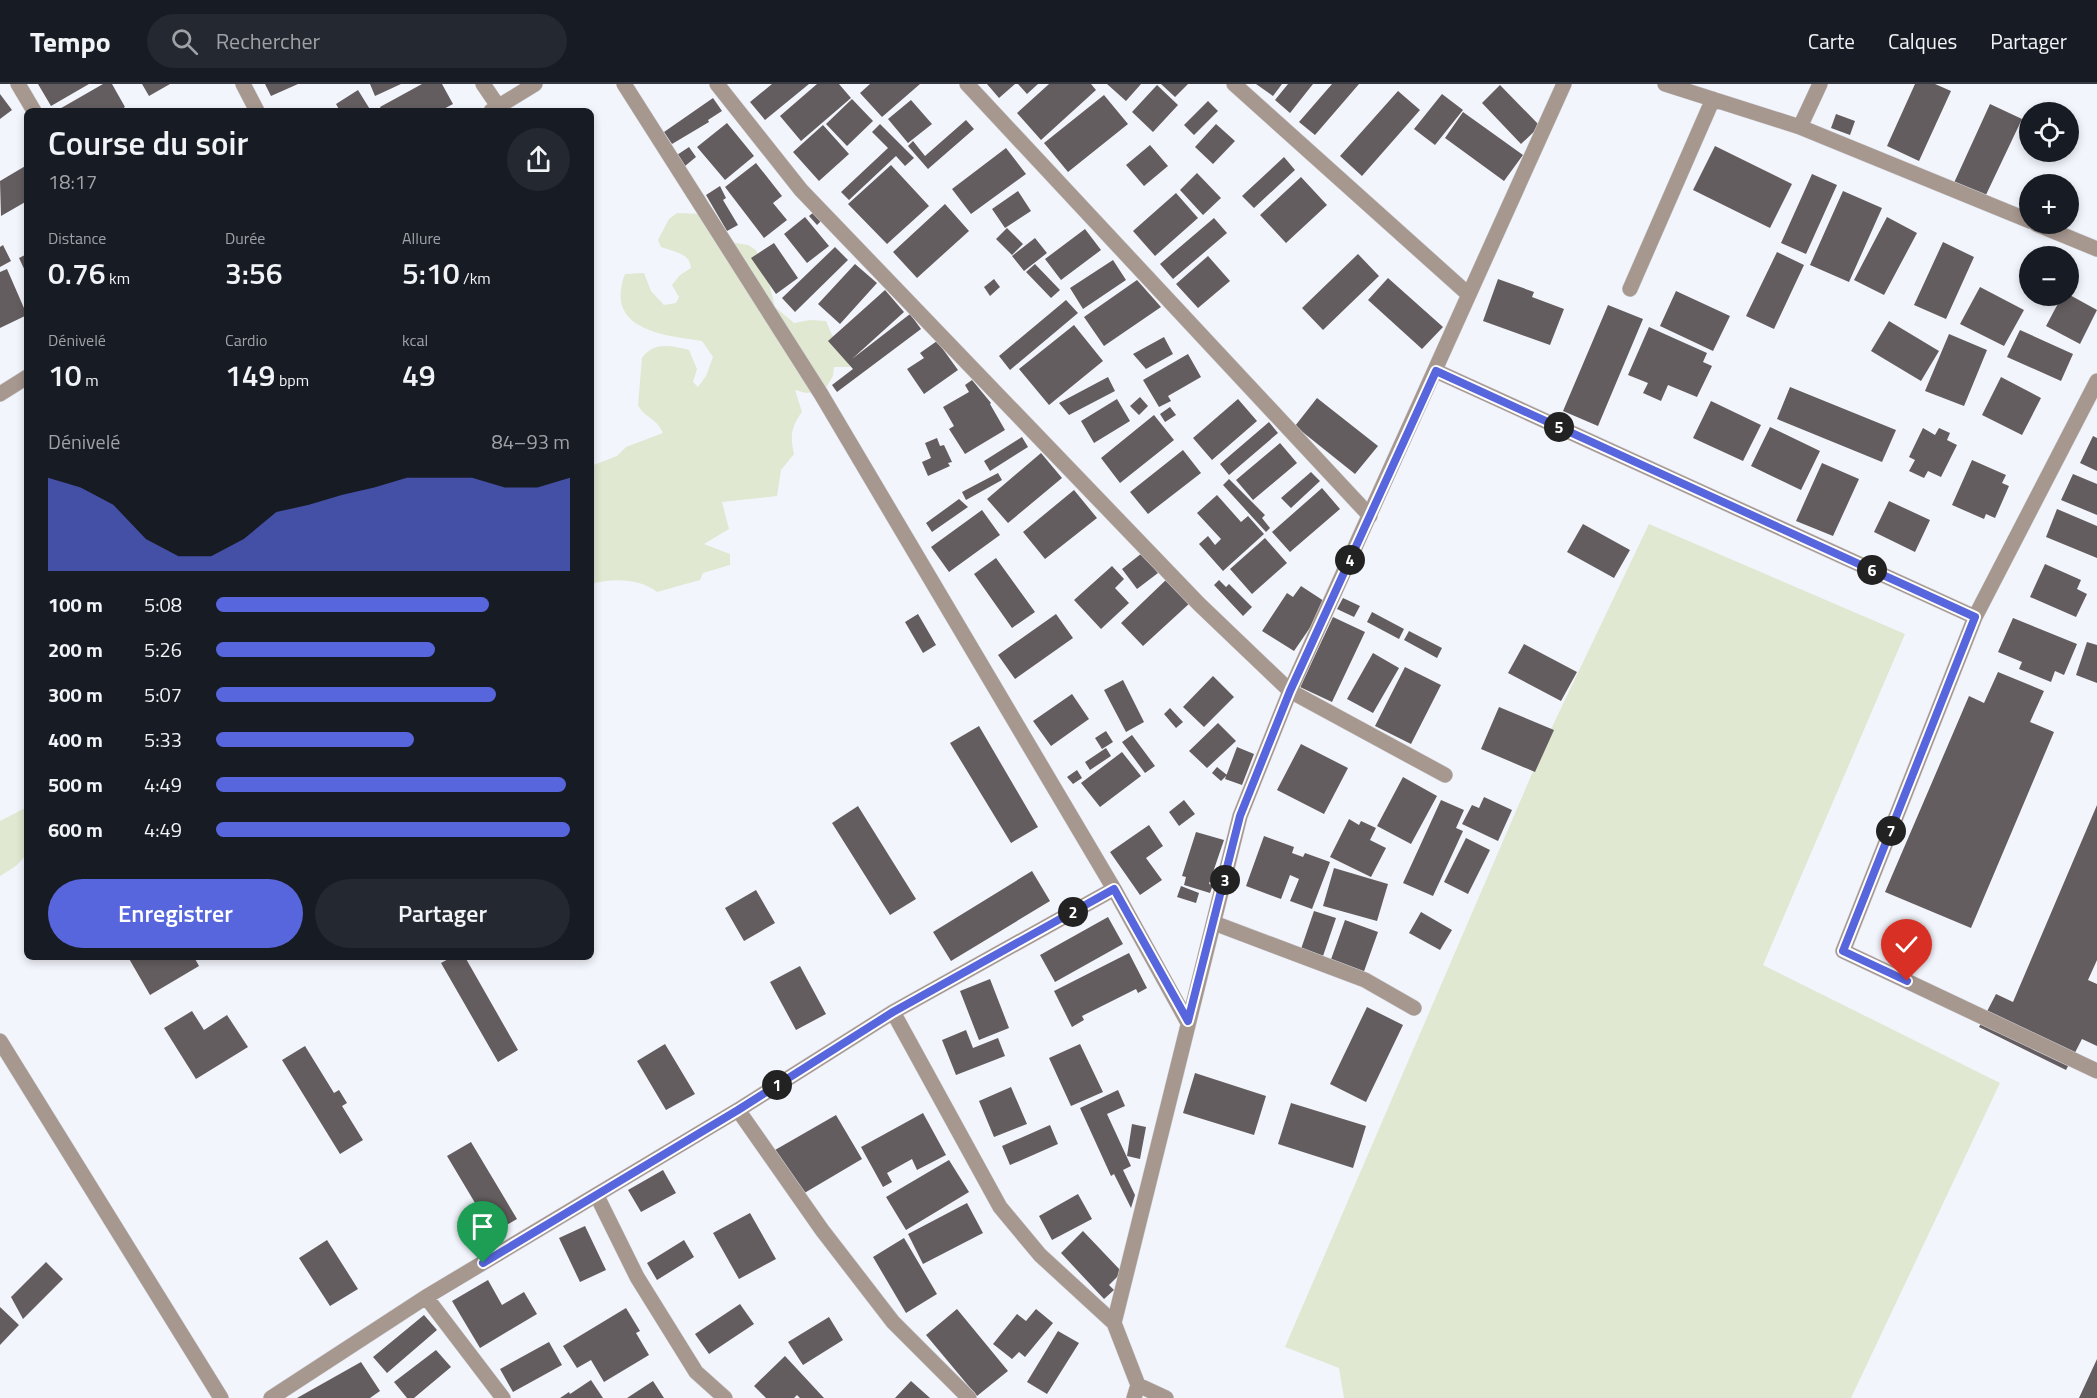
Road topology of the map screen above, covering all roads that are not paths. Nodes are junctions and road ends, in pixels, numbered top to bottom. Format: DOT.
graph roads {
  1 [pos="18,84"];
  2 [pos="243,84"];
  3 [pos="483,84"];
  4 [pos="535,84"];
  5 [pos="624,84"];
  6 [pos="717,84"];
  7 [pos="967,84"];
  8 [pos="1234,84"];
  9 [pos="1564,84"];
  10 [pos="1665,84"];
  11 [pos="1820,84"];
  12 [pos="1713,99"];
  13 [pos="32,108"];
  14 [pos="255,108"];
  15 [pos="494,108"];
  16 [pos="496,108"];
  17 [pos="1800,127"];
  18 [pos="2019,217"];
  19 [pos="2060,234"];
  20 [pos="2097,249"];
  21 [pos="1630,289"];
  22 [pos="1468,294"];
  23 [pos="1436,371"];
  24 [pos="24,379"];
  25 [pos="2097,381"];
  26 [pos="0,394"];
  27 [pos="1370,516"];
  28 [pos="1975,617"];
  29 [pos="1290,691"];
  30 [pos="1445,775"];
  31 [pos="1114,889"];
  32 [pos="1214,923"];
  33 [pos="1414,1008"];
  34 [pos="893,1012"];
  35 [pos="1188,1021"];
  36 [pos="0,1041"];
  37 [pos="2097,1071"];
  38 [pos="738,1110"];
  39 [pos="597,1196"];
  40 [pos="426,1297"];
  41 [pos="1114,1323"];
  42 [pos="1136,1392"];
  43 [pos="221,1398"];
  44 [pos="271,1398"];
  45 [pos="502,1398"];
  46 [pos="725,1398"];
  47 [pos="969,1398"];
  48 [pos="1166,1398"];
  1 -- 13 [label="street"];
  2 -- 14 [label="street"];
  3 -- 15 [label="street"];
  4 -- 16 [label="street"];
  5 -- 31 [label="street"];
  6 -- 29 [label="street"];
  7 -- 27 [label="street"];
  8 -- 22 [label="street"];
  9 -- 22 [label="street"];
  10 -- 12 [label="street"];
  11 -- 17 [label="street"];
  12 -- 17 [label="street"];
  12 -- 21 [label="street"];
  17 -- 18 [label="street"];
  19 -- 20 [label="street"];
  22 -- 23 [label="street"];
  23 -- 27 [label="street"];
  23 -- 28 [label="street"];
  24 -- 26 [label="street"];
  25 -- 28 [label="street"];
  27 -- 29 [label="street"];
  28 -- 37 [label="street"];
  29 -- 30 [label="street"];
  29 -- 32 [label="street"];
  31 -- 34 [label="street"];
  31 -- 35 [label="street"];
  32 -- 33 [label="street"];
  32 -- 35 [label="street"];
  34 -- 38 [label="street"];
  34 -- 41 [label="street"];
  35 -- 41 [label="street"];
  36 -- 43 [label="street"];
  38 -- 39 [label="street"];
  38 -- 47 [label="street"];
  39 -- 40 [label="street"];
  39 -- 46 [label="street"];
  40 -- 44 [label="street"];
  40 -- 45 [label="street"];
  41 -- 42 [label="street"];
  42 -- 48 [label="street"];
}
